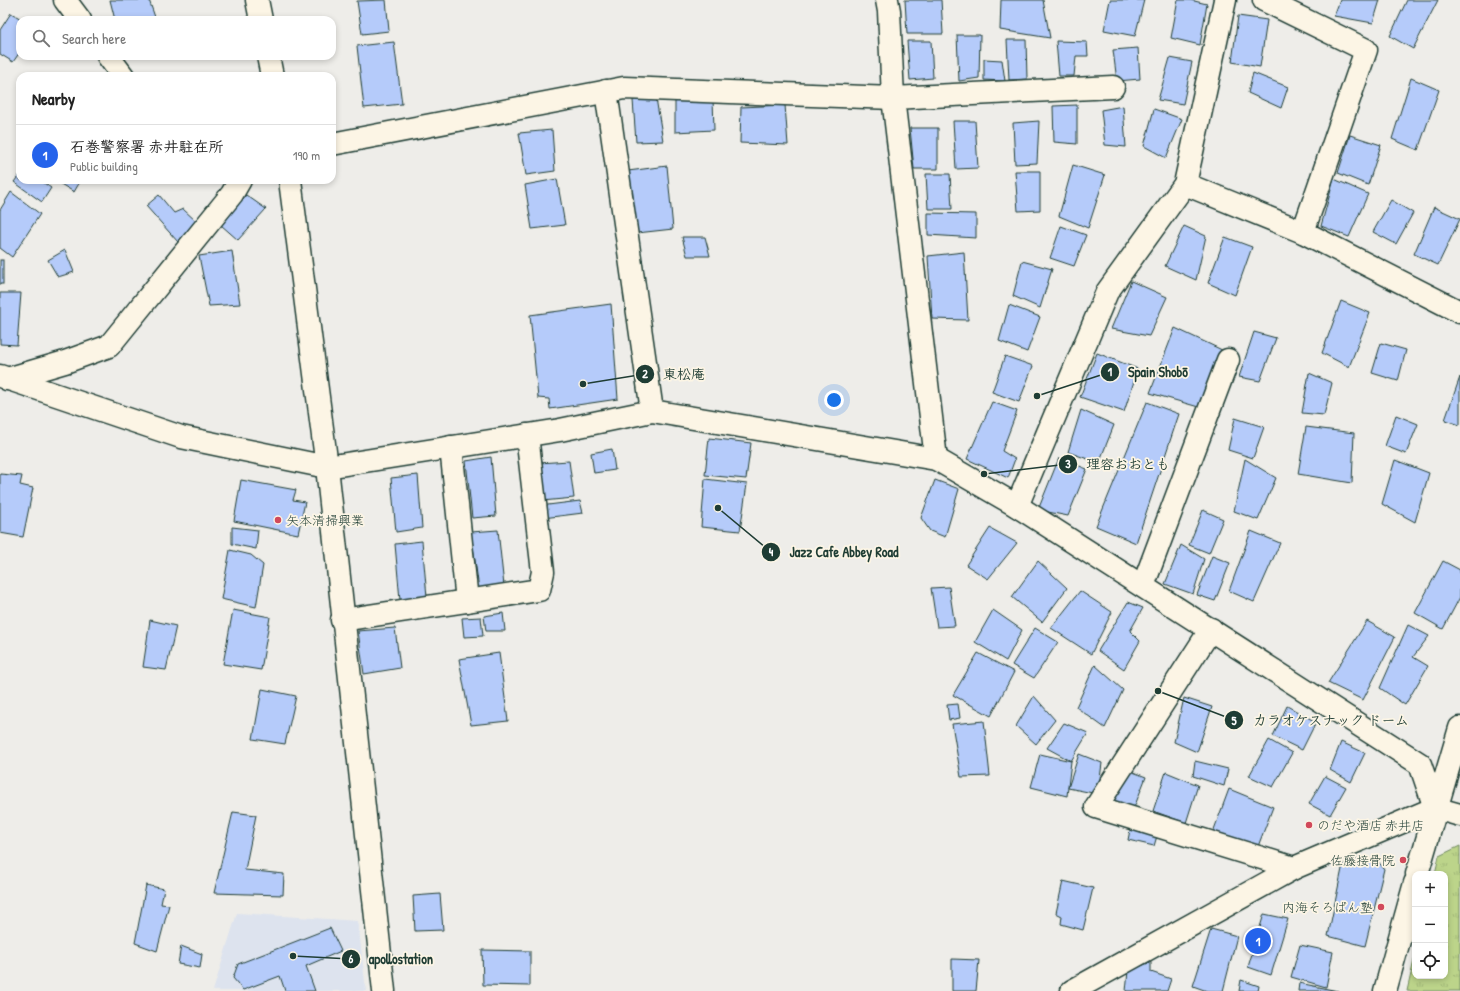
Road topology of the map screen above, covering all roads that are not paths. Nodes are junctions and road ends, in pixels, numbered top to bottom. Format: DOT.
graph roads {
  1 [pos="64,0"];
  2 [pos="257,0"];
  3 [pos="887,0"];
  4 [pos="1225,0"];
  5 [pos="1264,0"];
  6 [pos="77,16"];
  7 [pos="260,16"];
  8 [pos="111,60"];
  9 [pos="269,60"];
  10 [pos="120,72"];
  11 [pos="271,72"];
  12 [pos="1113,87"];
  13 [pos="606,91"];
  14 [pos="893,98"];
  15 [pos="336,143"];
  16 [pos="238,184"];
  17 [pos="291,184"];
  18 [pos="1185,184"];
  19 [pos="1303,232"];
  20 [pos="1460,312"];
  21 [pos="1228,360"];
  22 [pos="4,378"];
  23 [pos="652,411"];
  24 [pos="527,435"];
  25 [pos="451,447"];
  26 [pos="936,459"];
  27 [pos="327,467"];
  28 [pos="1017,506"];
  29 [pos="1143,586"];
  30 [pos="467,601"];
  31 [pos="342,620"];
  32 [pos="1211,629"];
  33 [pos="1460,728"];
  34 [pos="1436,808"];
  35 [pos="1460,815"];
  36 [pos="1294,868"];
  37 [pos="1418,871"];
  38 [pos="1412,894"];
  39 [pos="384,991"];
  40 [pos="1072,991"];
  41 [pos="1385,991"];
  1 -- 6 [label="street"];
  2 -- 7 [label="street"];
  3 -- 14 [label="street"];
  4 -- 18 [label="street"];
  5 -- 19 [label="street"];
  8 -- 10 [label="street"];
  9 -- 11 [label="street"];
  12 -- 14 [label="street"];
  13 -- 14 [label="street"];
  13 -- 15 [label="street"];
  13 -- 23 [label="street"];
  14 -- 26 [label="street"];
  16 -- 22 [label="street"];
  17 -- 27 [label="street"];
  18 -- 19 [label="street"];
  18 -- 28 [label="street"];
  19 -- 20 [label="street"];
  21 -- 29 [label="street"];
  22 -- 27 [label="street"];
  23 -- 24 [label="street"];
  23 -- 26 [label="street"];
  24 -- 25 [label="street"];
  24 -- 30 [label="street"];
  25 -- 27 [label="street"];
  25 -- 30 [label="street"];
  26 -- 28 [label="street"];
  27 -- 31 [label="street"];
  28 -- 29 [label="street"];
  29 -- 32 [label="street"];
  30 -- 31 [label="street"];
  31 -- 39 [label="street"];
  32 -- 34 [label="street"];
  32 -- 36 [label="street"];
  33 -- 34 [label="street"];
  34 -- 35 [label="street"];
  34 -- 36 [label="street"];
  34 -- 37 [label="street"];
  36 -- 40 [label="street"];
  38 -- 41 [label="street"];
}
